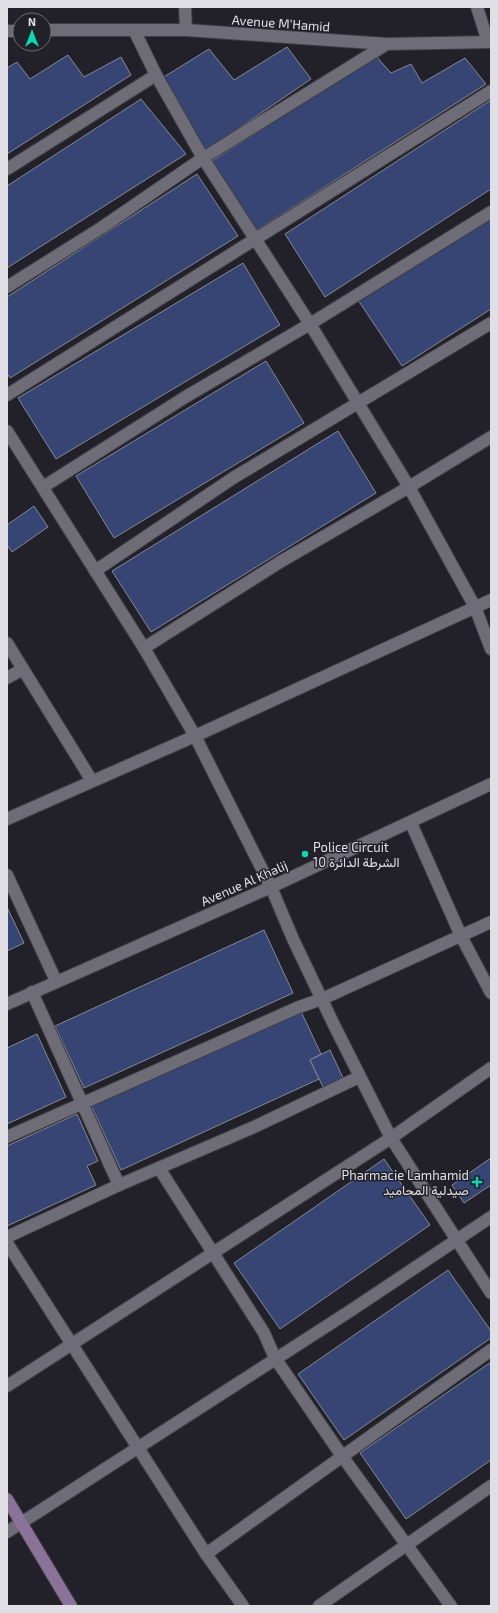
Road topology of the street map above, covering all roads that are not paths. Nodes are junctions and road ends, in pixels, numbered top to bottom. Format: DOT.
graph roads {
  1 [pos="185,7"];
  2 [pos="477,7"];
  3 [pos="52,30"];
  4 [pos="134,30"];
  5 [pos="186,30"];
  6 [pos="489,42"];
  7 [pos="387,44"];
  8 [pos="156,75"];
  9 [pos="491,91"];
  10 [pos="203,158"];
  11 [pos="7,169"];
  12 [pos="491,212"];
  13 [pos="255,240"];
  14 [pos="7,287"];
  15 [pos="491,323"];
  16 [pos="310,324"];
  17 [pos="7,395"];
  18 [pos="359,402"];
  19 [pos="7,431"];
  20 [pos="491,437"];
  21 [pos="43,487"];
  22 [pos="409,487"];
  23 [pos="95,570"];
  24 [pos="491,600"];
  25 [pos="475,608"];
  26 [pos="7,643"];
  27 [pos="144,648"];
  28 [pos="491,649"];
  29 [pos="23,668"];
  30 [pos="7,678"];
  31 [pos="195,736"];
  32 [pos="92,781"];
  33 [pos="491,784"];
  34 [pos="7,819"];
  35 [pos="411,823"];
  36 [pos="7,875"];
  37 [pos="271,887"];
  38 [pos="491,922"];
  39 [pos="461,936"];
  40 [pos="56,981"];
  41 [pos="32,992"];
  42 [pos="491,993"];
  43 [pos="322,999"];
  44 [pos="7,1004"];
  45 [pos="491,1068"];
  46 [pos="359,1077"];
  47 [pos="81,1105"];
  48 [pos="7,1137"];
  49 [pos="391,1138"];
  50 [pos="158,1168"];
  51 [pos="119,1185"];
  52 [pos="491,1216"];
  53 [pos="7,1237"];
  54 [pos="456,1241"];
  55 [pos="7,1243"];
  56 [pos="213,1253"];
  57 [pos="491,1293"];
  58 [pos="71,1343"];
  59 [pos="491,1350"];
  60 [pos="275,1358"];
  61 [pos="7,1386"];
  62 [pos="137,1447"];
  63 [pos="342,1456"];
  64 [pos="491,1486"];
  65 [pos="7,1499"];
  66 [pos="21,1522"];
  67 [pos="7,1532"];
  68 [pos="407,1544"];
  69 [pos="206,1554"];
  70 [pos="71,1606"];
  71 [pos="243,1606"];
  72 [pos="319,1606"];
  73 [pos="451,1606"];
  1 -- 5 [label="street"];
  2 -- 6 [label="street"];
  3 -- 4 [label="street, Avenue M'Hamid"];
  4 -- 5 [label="street, Avenue M'Hamid"];
  4 -- 8 [label="street"];
  5 -- 7 [label="street, Avenue M'Hamid"];
  6 -- 7 [label="street, Avenue M'Hamid"];
  7 -- 10 [label="street"];
  8 -- 10 [label="street"];
  8 -- 11 [label="street"];
  9 -- 13 [label="street"];
  10 -- 13 [label="street"];
  10 -- 14 [label="street"];
  12 -- 16 [label="street"];
  13 -- 16 [label="street"];
  13 -- 17 [label="street"];
  15 -- 18 [label="street"];
  16 -- 18 [label="street"];
  16 -- 21 [label="street"];
  18 -- 22 [label="street"];
  18 -- 23 [label="street"];
  19 -- 21 [label="street"];
  20 -- 22 [label="street"];
  21 -- 23 [label="street"];
  22 -- 25 [label="street"];
  22 -- 27 [label="street"];
  23 -- 27 [label="street"];
  24 -- 25 [label="street"];
  25 -- 28 [label="street"];
  25 -- 31 [label="street"];
  26 -- 29 [label="street"];
  27 -- 31 [label="street"];
  29 -- 30 [label="street"];
  29 -- 32 [label="street"];
  31 -- 32 [label="street"];
  31 -- 37 [label="street"];
  32 -- 34 [label="street"];
  33 -- 35 [label="street, Avenue Al Khalij"];
  35 -- 37 [label="street, Avenue Al Khalij"];
  35 -- 39 [label="street"];
  36 -- 40 [label="street"];
  37 -- 40 [label="street, Avenue Al Khalij"];
  37 -- 43 [label="street"];
  38 -- 39 [label="street"];
  39 -- 42 [label="street"];
  39 -- 43 [label="street"];
  40 -- 41 [label="street, Avenue Al Khalij"];
  41 -- 44 [label="street, Avenue Al Khalij"];
  41 -- 47 [label="street"];
  43 -- 46 [label="street"];
  43 -- 47 [label="street"];
  45 -- 49 [label="street"];
  46 -- 49 [label="street"];
  46 -- 50 [label="street"];
  47 -- 48 [label="street"];
  47 -- 51 [label="street"];
  49 -- 54 [label="street"];
  49 -- 56 [label="street"];
  50 -- 51 [label="street"];
  50 -- 56 [label="street"];
  51 -- 53 [label="street"];
  52 -- 54 [label="street"];
  54 -- 57 [label="street"];
  54 -- 60 [label="street"];
  55 -- 58 [label="street"];
  56 -- 58 [label="street"];
  56 -- 60 [label="street"];
  58 -- 61 [label="street"];
  58 -- 62 [label="street"];
  59 -- 63 [label="street"];
  60 -- 62 [label="street"];
  60 -- 63 [label="street"];
  62 -- 66 [label="street"];
  62 -- 69 [label="street"];
  63 -- 68 [label="street"];
  63 -- 69 [label="street"];
  64 -- 68 [label="street"];
  65 -- 66 [label="street"];
  66 -- 67 [label="street"];
  66 -- 70 [label="street"];
  68 -- 72 [label="street"];
  68 -- 73 [label="street"];
  69 -- 71 [label="street"];
}
